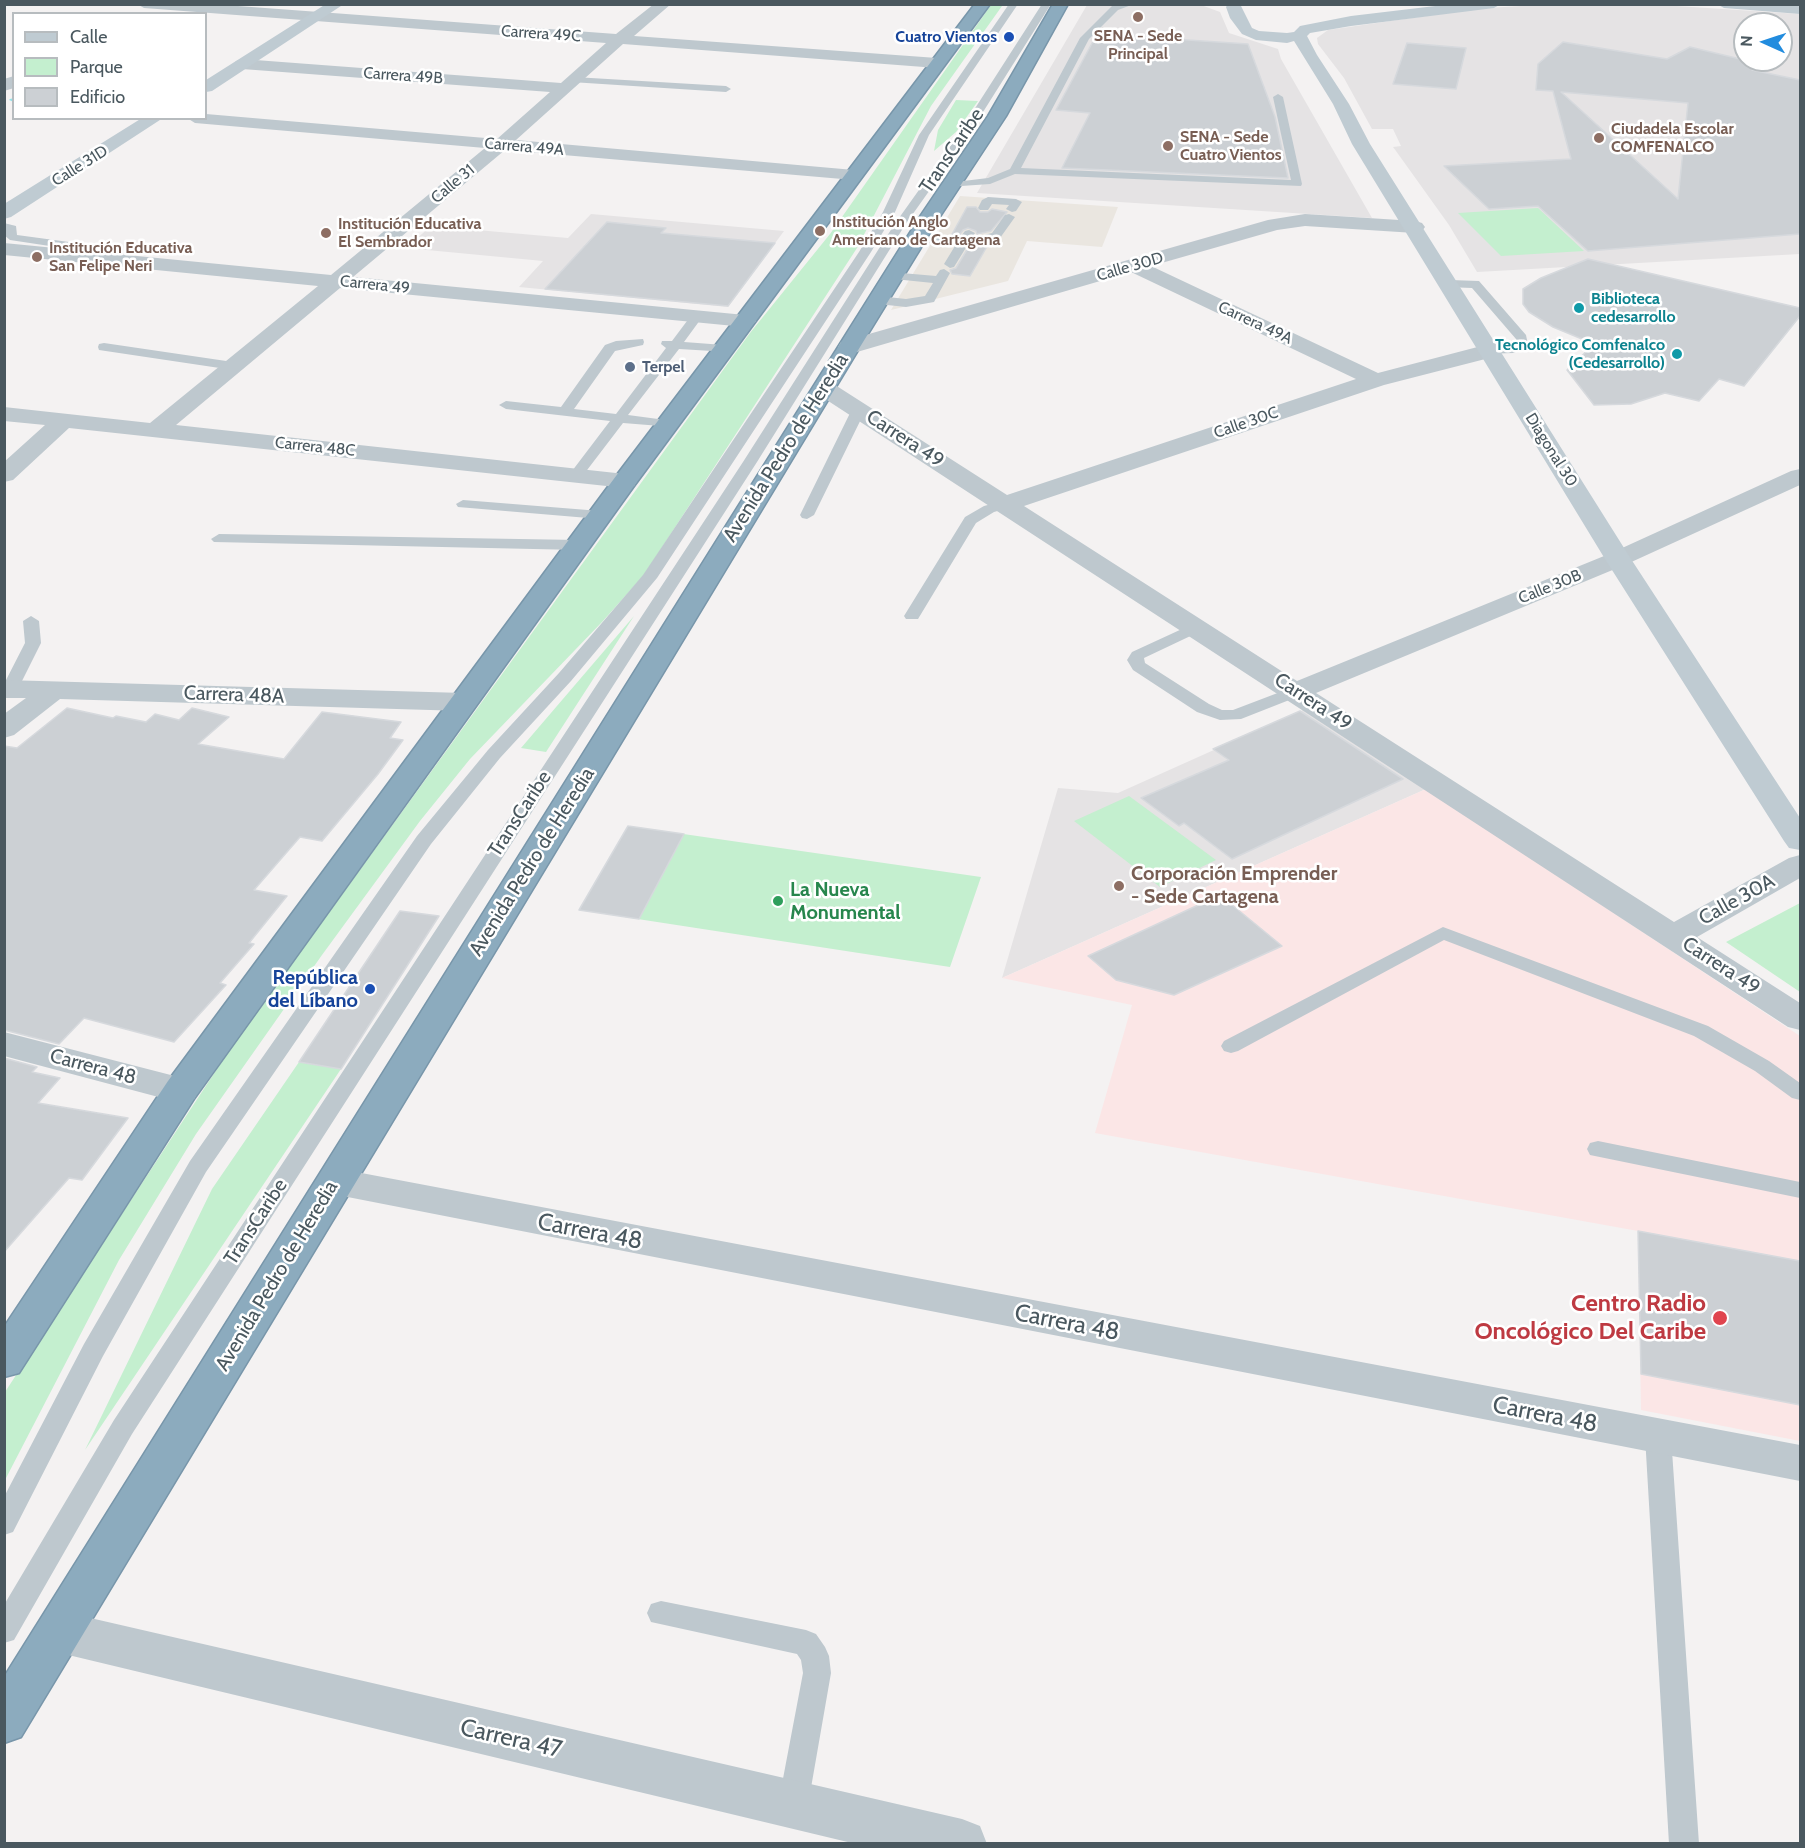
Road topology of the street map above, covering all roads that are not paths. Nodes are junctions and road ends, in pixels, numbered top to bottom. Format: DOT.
graph roads {
  1 [pos="144,4"];
  2 [pos="337,4"];
  3 [pos="664,4"];
  4 [pos="983,4"];
  5 [pos="1014,4"];
  6 [pos="1047,4"];
  7 [pos="1061,4"];
  8 [pos="1130,4"];
  9 [pos="1494,4"];
  10 [pos="1724,4"];
  11 [pos="152,5"];
  12 [pos="1232,6"];
  13 [pos="1800,10"];
  14 [pos="316,18"];
  15 [pos="1279,21"];
  16 [pos="1351,21"];
  17 [pos="1251,22"];
  18 [pos="619,40"];
  19 [pos="1304,40"];
  20 [pos="938,63"];
  21 [pos="242,64"];
  22 [pos="569,84"];
  23 [pos="207,86"];
  24 [pos="726,89"];
  25 [pos="1278,97"];
  26 [pos="207,119"];
  27 [pos="152,120"];
  28 [pos="500,145"];
  29 [pos="1014,171"];
  30 [pos="854,174"];
  31 [pos="951,184"];
  32 [pos="984,208"];
  33 [pos="4,213"];
  34 [pos="4,226"];
  35 [pos="1415,227"];
  36 [pos="971,228"];
  37 [pos="917,238"];
  38 [pos="963,243"];
  39 [pos="4,249"];
  40 [pos="63,255"];
  41 [pos="1134,266"];
  42 [pos="945,272"];
  43 [pos="337,282"];
  44 [pos="1450,285"];
  45 [pos="886,288"];
  46 [pos="697,316"];
  47 [pos="745,321"];
  48 [pos="638,342"];
  49 [pos="670,344"];
  50 [pos="104,347"];
  51 [pos="849,347"];
  52 [pos="724,349"];
  53 [pos="1489,351"];
  54 [pos="233,366"];
  55 [pos="1376,380"];
  56 [pos="824,388"];
  57 [pos="506,405"];
  58 [pos="859,409"];
  59 [pos="565,412"];
  60 [pos="4,414"];
  61 [pos="619,419"];
  62 [pos="64,420"];
  63 [pos="668,424"];
  64 [pos="156,430"];
  65 [pos="4,475"];
  66 [pos="576,475"];
  67 [pos="1800,476"];
  68 [pos="625,481"];
  69 [pos="463,504"];
  70 [pos="1006,504"];
  71 [pos="600,515"];
  72 [pos="807,515"];
  73 [pos="219,539"];
  74 [pos="579,545"];
  75 [pos="1618,559"];
  76 [pos="912,616"];
  77 [pos="31,621"];
  78 [pos="1195,628"];
  79 [pos="7,689"];
  80 [pos="54,690"];
  81 [pos="1296,692"];
  82 [pos="464,702"];
  83 [pos="4,729"];
  84 [pos="1800,841"];
  85 [pos="1800,865"];
  86 [pos="1674,936"];
  87 [pos="1800,1019"];
  88 [pos="4,1044"];
  89 [pos="1231,1046"];
  90 [pos="181,1090"];
  91 [pos="1800,1094"];
  92 [pos="1598,1149"];
  93 [pos="335,1182"];
  94 [pos="1800,1190"];
  95 [pos="4,1361"];
  96 [pos="1658,1436"];
  97 [pos="1800,1462"];
  98 [pos="4,1524"];
  99 [pos="661,1613"];
  100 [pos="4,1631"];
  101 [pos="60,1632"];
  102 [pos="4,1721"];
  103 [pos="793,1805"];
  104 [pos="962,1844"];
  105 [pos="1684,1844"];
  1 -- 11 [label="street, Carrera 49C"];
  2 -- 14 [label="street"];
  3 -- 18 [label="street, Calle 31"];
  4 -- 20 [label="highway"];
  5 -- 98 [label="lane, TransCaribe"];
  6 -- 100 [label="lane, TransCaribe"];
  7 -- 31 [label="highway, Avenida Pedro de Heredia"];
  8 -- 29 [label="lane"];
  9 -- 16 [label="street"];
  10 -- 13 [label="street"];
  11 -- 14 [label="street, Carrera 49C"];
  12 -- 17 [label="street"];
  14 -- 18 [label="street, Carrera 49C"];
  14 -- 21 [label="street"];
  15 -- 16 [label="street"];
  15 -- 17 [label="street"];
  15 -- 19 [label="street"];
  16 -- 19 [label="street"];
  17 -- 19 [label="street"];
  18 -- 20 [label="street, Carrera 49C"];
  18 -- 22 [label="street, Calle 31"];
  19 -- 35 [label="street, Diagonal 30"];
  20 -- 30 [label="highway"];
  21 -- 22 [label="street, Carrera 49B"];
  21 -- 23 [label="street"];
  22 -- 24 [label="lane"];
  22 -- 28 [label="street, Calle 31"];
  25 -- 29 [label="lane"];
  26 -- 28 [label="street, Carrera 49A"];
  27 -- 33 [label="street, Calle 31D"];
  28 -- 30 [label="street, Carrera 49A"];
  28 -- 43 [label="street, Calle 31"];
  29 -- 31 [label="lane"];
  30 -- 47 [label="highway"];
  31 -- 37 [label="highway, Avenida Pedro de Heredia"];
  32 -- 38 [label="lane"];
  34 -- 40 [label="lane"];
  35 -- 41 [label="street, Calle 30D"];
  35 -- 44 [label="street, Diagonal 30"];
  36 -- 38 [label="lane"];
  37 -- 38 [label="lane"];
  37 -- 45 [label="highway, Avenida Pedro de Heredia"];
  38 -- 42 [label="lane"];
  39 -- 40 [label="street, Carrera 49"];
  40 -- 43 [label="street, Carrera 49"];
  41 -- 51 [label="street, Calle 30D"];
  41 -- 55 [label="street, Carrera 49A"];
  42 -- 45 [label="lane"];
  42 -- 45 [label="lane"];
  43 -- 46 [label="street, Carrera 49"];
  43 -- 54 [label="street, Calle 31"];
  44 -- 53 [label="street, Diagonal 30"];
  44 -- 53 [label="lane"];
  45 -- 51 [label="highway, Avenida Pedro de Heredia"];
  46 -- 47 [label="street, Carrera 49"];
  46 -- 49 [label="lane"];
  47 -- 52 [label="highway"];
  48 -- 59 [label="lane"];
  49 -- 52 [label="lane"];
  49 -- 61 [label="lane"];
  50 -- 54 [label="lane"];
  51 -- 56 [label="highway, Avenida Pedro de Heredia"];
  52 -- 63 [label="highway"];
  53 -- 55 [label="street, Calle 30C"];
  53 -- 75 [label="street, Diagonal 30"];
  54 -- 64 [label="street, Calle 31"];
  55 -- 70 [label="street, Calle 30C"];
  56 -- 58 [label="street, Carrera 49"];
  56 -- 93 [label="highway, Avenida Pedro de Heredia"];
  57 -- 59 [label="lane"];
  58 -- 70 [label="street, Carrera 49"];
  58 -- 72 [label="lane"];
  59 -- 61 [label="lane"];
  60 -- 62 [label="street, Carrera 48C"];
  61 -- 63 [label="lane"];
  61 -- 66 [label="lane"];
  62 -- 64 [label="street, Carrera 48C"];
  62 -- 65 [label="street"];
  63 -- 68 [label="highway"];
  64 -- 66 [label="street, Carrera 48C"];
  66 -- 68 [label="street, Carrera 48C"];
  67 -- 75 [label="street, Calle 30B"];
  68 -- 71 [label="highway"];
  69 -- 71 [label="lane"];
  70 -- 76 [label="lane"];
  70 -- 78 [label="street, Carrera 49"];
  71 -- 74 [label="highway"];
  73 -- 74 [label="lane"];
  74 -- 82 [label="highway"];
  75 -- 81 [label="street, Calle 30B"];
  75 -- 84 [label="street, Diagonal 30"];
  77 -- 79 [label="lane"];
  78 -- 81 [label="street, Carrera 49"];
  78 -- 81 [label="lane"];
  79 -- 80 [label="street, Carrera 48A"];
  80 -- 82 [label="street, Carrera 48A"];
  80 -- 83 [label="street"];
  81 -- 86 [label="street, Carrera 49"];
  82 -- 90 [label="highway"];
  85 -- 86 [label="street, Calle 30A"];
  86 -- 87 [label="street, Carrera 49"];
  88 -- 90 [label="street, Carrera 48"];
  89 -- 91 [label="lane"];
  90 -- 95 [label="highway"];
  92 -- 94 [label="lane"];
  93 -- 96 [label="street, Carrera 48"];
  93 -- 101 [label="highway, Avenida Pedro de Heredia"];
  96 -- 97 [label="street, Carrera 48"];
  96 -- 105 [label="lane"];
  99 -- 103 [label="lane"];
  101 -- 102 [label="highway, Avenida Pedro de Heredia"];
  101 -- 103 [label="street, Carrera 47"];
  103 -- 104 [label="street, Carrera 47"];
}
